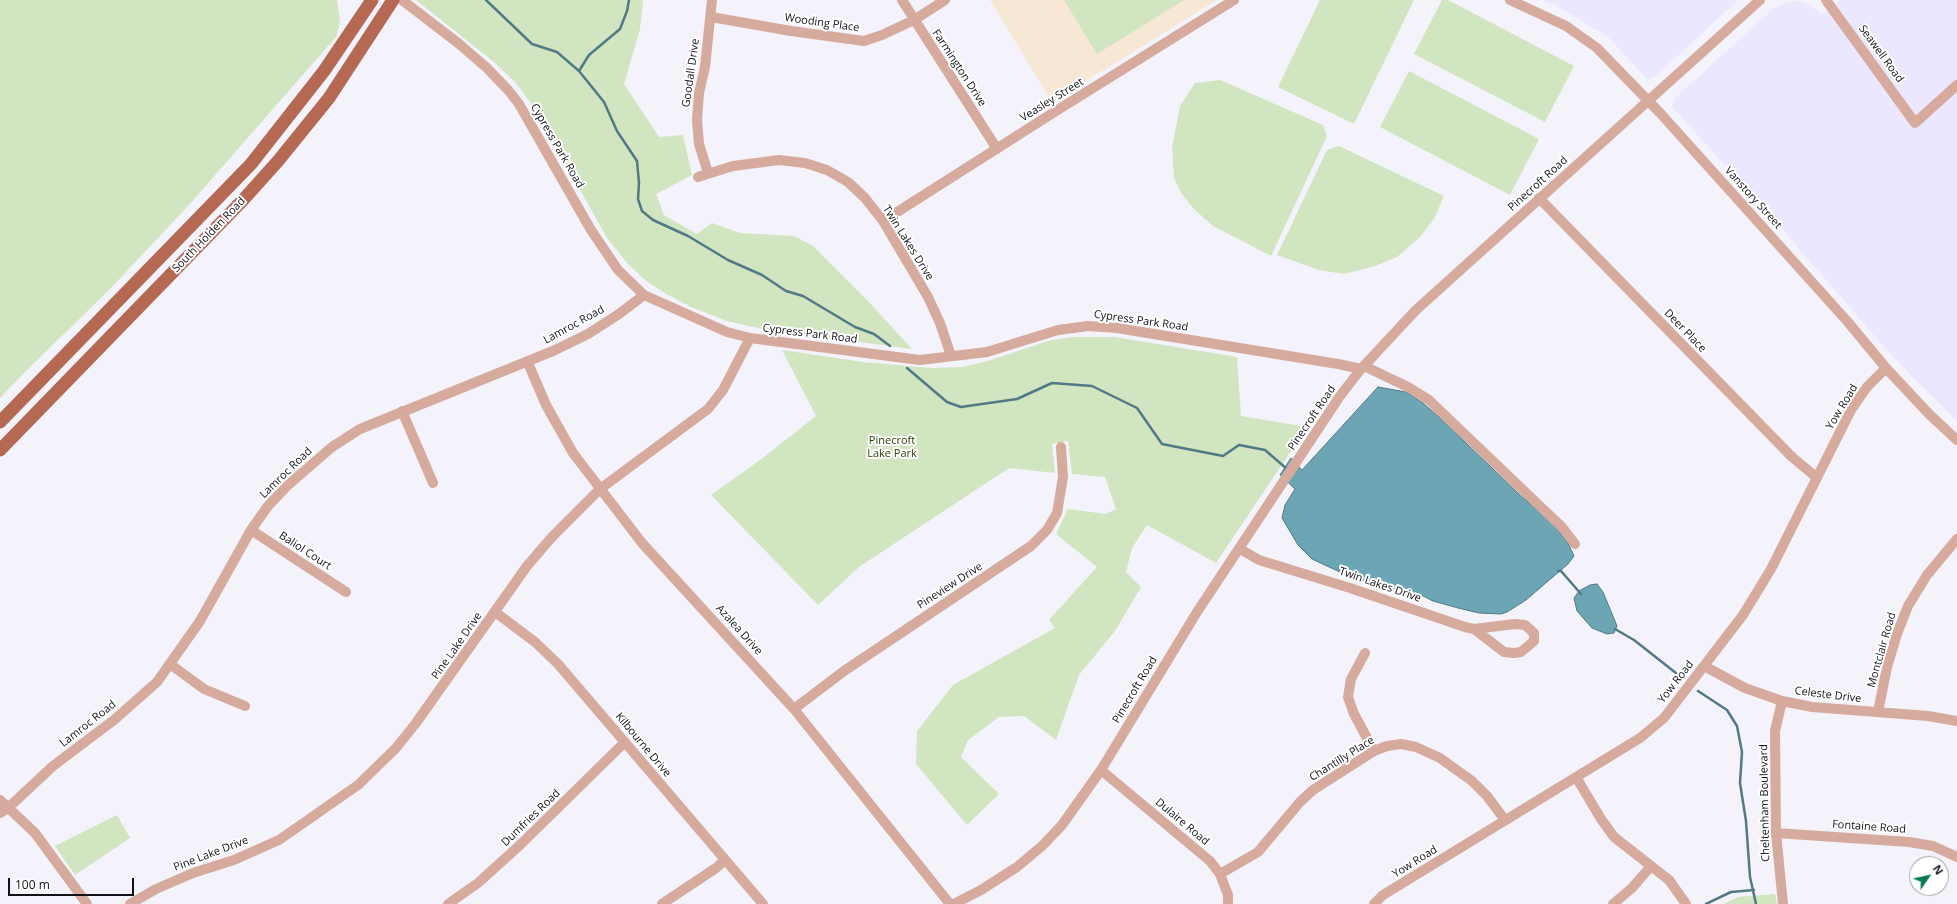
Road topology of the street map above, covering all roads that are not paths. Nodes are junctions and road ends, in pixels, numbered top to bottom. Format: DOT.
graph roads {
  1 [pos="372,0"];
  2 [pos="393,0"];
  3 [pos="402,0"];
  4 [pos="712,0"];
  5 [pos="902,0"];
  6 [pos="945,0"];
  7 [pos="1234,0"];
  8 [pos="1510,0"];
  9 [pos="1760,0"];
  10 [pos="1826,0"];
  11 [pos="711,17"];
  12 [pos="914,20"];
  13 [pos="1957,85"];
  14 [pos="1649,100"];
  15 [pos="997,149"];
  16 [pos="708,173"];
  17 [pos="698,177"];
  18 [pos="1540,198"];
  19 [pos="883,221"];
  20 [pos="644,295"];
  21 [pos="750,338"];
  22 [pos="951,356"];
  23 [pos="528,362"];
  24 [pos="1363,368"];
  25 [pos="1886,368"];
  26 [pos="402,411"];
  27 [pos="0,422"];
  28 [pos="1957,440"];
  29 [pos="1061,447"];
  30 [pos="0,450"];
  31 [pos="1816,477"];
  32 [pos="433,483"];
  33 [pos="600,489"];
  34 [pos="251,530"];
  35 [pos="1957,539"];
  36 [pos="1575,544"];
  37 [pos="1240,549"];
  38 [pos="346,592"];
  39 [pos="496,612"];
  40 [pos="1474,629"];
  41 [pos="1364,653"];
  42 [pos="170,664"];
  43 [pos="1704,666"];
  44 [pos="1782,701"];
  45 [pos="245,706"];
  46 [pos="794,709"];
  47 [pos="1878,712"];
  48 [pos="1957,721"];
  49 [pos="625,742"];
  50 [pos="1374,750"];
  51 [pos="1101,770"];
  52 [pos="1576,777"];
  53 [pos="0,800"];
  54 [pos="4,811"];
  55 [pos="1505,820"];
  56 [pos="1776,833"];
  57 [pos="1957,857"];
  58 [pos="725,860"];
  59 [pos="1651,866"];
  60 [pos="1220,874"];
  61 [pos="87,904"];
  62 [pos="130,904"];
  63 [pos="448,904"];
  64 [pos="662,904"];
  65 [pos="763,904"];
  66 [pos="950,904"];
  67 [pos="954,904"];
  68 [pos="1228,904"];
  69 [pos="1374,904"];
  70 [pos="1613,904"];
  71 [pos="1686,904"];
  72 [pos="1783,904"];
  1 -- 27 [label="main road, South Holden Road"];
  2 -- 30 [label="main road, South Holden Road"];
  3 -- 20 [label="street, Cypress Park Road"];
  4 -- 11 [label="street, Goodall Drive"];
  5 -- 12 [label="street, Farmington Drive"];
  6 -- 12 [label="street, Wooding Place"];
  7 -- 15 [label="street, Veasley Street"];
  8 -- 14 [label="street, Vanstory Street"];
  9 -- 14 [label="street, Pinecroft Road"];
  10 -- 13 [label="street, Seawell Road"];
  11 -- 12 [label="street, Wooding Place"];
  11 -- 16 [label="street, Goodall Drive"];
  12 -- 15 [label="street, Farmington Drive"];
  14 -- 18 [label="street, Pinecroft Road"];
  14 -- 25 [label="street, Vanstory Street"];
  15 -- 19 [label="street, Veasley Street"];
  16 -- 17 [label="street, Twin Lakes Drive"];
  16 -- 19 [label="street, Twin Lakes Drive"];
  18 -- 24 [label="street, Pinecroft Road"];
  18 -- 31 [label="street, Deer Place"];
  19 -- 22 [label="street, Twin Lakes Drive"];
  20 -- 21 [label="street, Cypress Park Road"];
  20 -- 23 [label="street, Lamroc Road"];
  21 -- 22 [label="street, Cypress Park Road"];
  21 -- 33 [label="street, Pine Lake Drive"];
  22 -- 24 [label="street, Cypress Park Road"];
  23 -- 26 [label="street, Lamroc Road"];
  23 -- 33 [label="street, Azalea Drive"];
  24 -- 36 [label="street"];
  24 -- 37 [label="street, Pinecroft Road"];
  25 -- 28 [label="street, Vanstory Street"];
  25 -- 31 [label="street, Yow Road"];
  26 -- 32 [label="street"];
  26 -- 34 [label="street, Lamroc Road"];
  29 -- 46 [label="street, Pineview Drive"];
  31 -- 43 [label="street, Yow Road"];
  33 -- 39 [label="street, Pine Lake Drive"];
  33 -- 46 [label="street, Azalea Drive"];
  34 -- 38 [label="street, Baliol Court"];
  34 -- 42 [label="street, Lamroc Road"];
  35 -- 47 [label="street, Montclair Road"];
  37 -- 40 [label="street, Twin Lakes Drive"];
  37 -- 51 [label="street, Pinecroft Road"];
  39 -- 49 [label="street, Kilbourne Drive"];
  39 -- 62 [label="street, Pine Lake Drive"];
  40 -- 40 [label="street, Twin Lakes Drive"];
  41 -- 50 [label="street"];
  42 -- 45 [label="street"];
  42 -- 54 [label="street, Lamroc Road"];
  43 -- 44 [label="street, Celeste Drive"];
  43 -- 52 [label="street, Yow Road"];
  44 -- 47 [label="street, Celeste Drive"];
  44 -- 56 [label="street, Cheltenham Boulevard"];
  46 -- 66 [label="street, Azalea Drive"];
  47 -- 48 [label="street, Celeste Drive"];
  49 -- 58 [label="street, Kilbourne Drive"];
  49 -- 63 [label="street, Dumfries Road"];
  50 -- 55 [label="street, Chantilly Place"];
  50 -- 60 [label="street, Chantilly Place"];
  51 -- 60 [label="street, Dulaire Road"];
  51 -- 67 [label="street, Pinecroft Road"];
  52 -- 55 [label="street, Yow Road"];
  52 -- 59 [label="street"];
  53 -- 54 [label="street"];
  54 -- 61 [label="street"];
  55 -- 69 [label="street, Yow Road"];
  56 -- 57 [label="street, Fontaine Road"];
  56 -- 72 [label="street, Cheltenham Boulevard"];
  58 -- 64 [label="street"];
  58 -- 65 [label="street, Kilbourne Drive"];
  59 -- 70 [label="street"];
  59 -- 71 [label="street"];
  60 -- 68 [label="street, Dulaire Road"];
}
